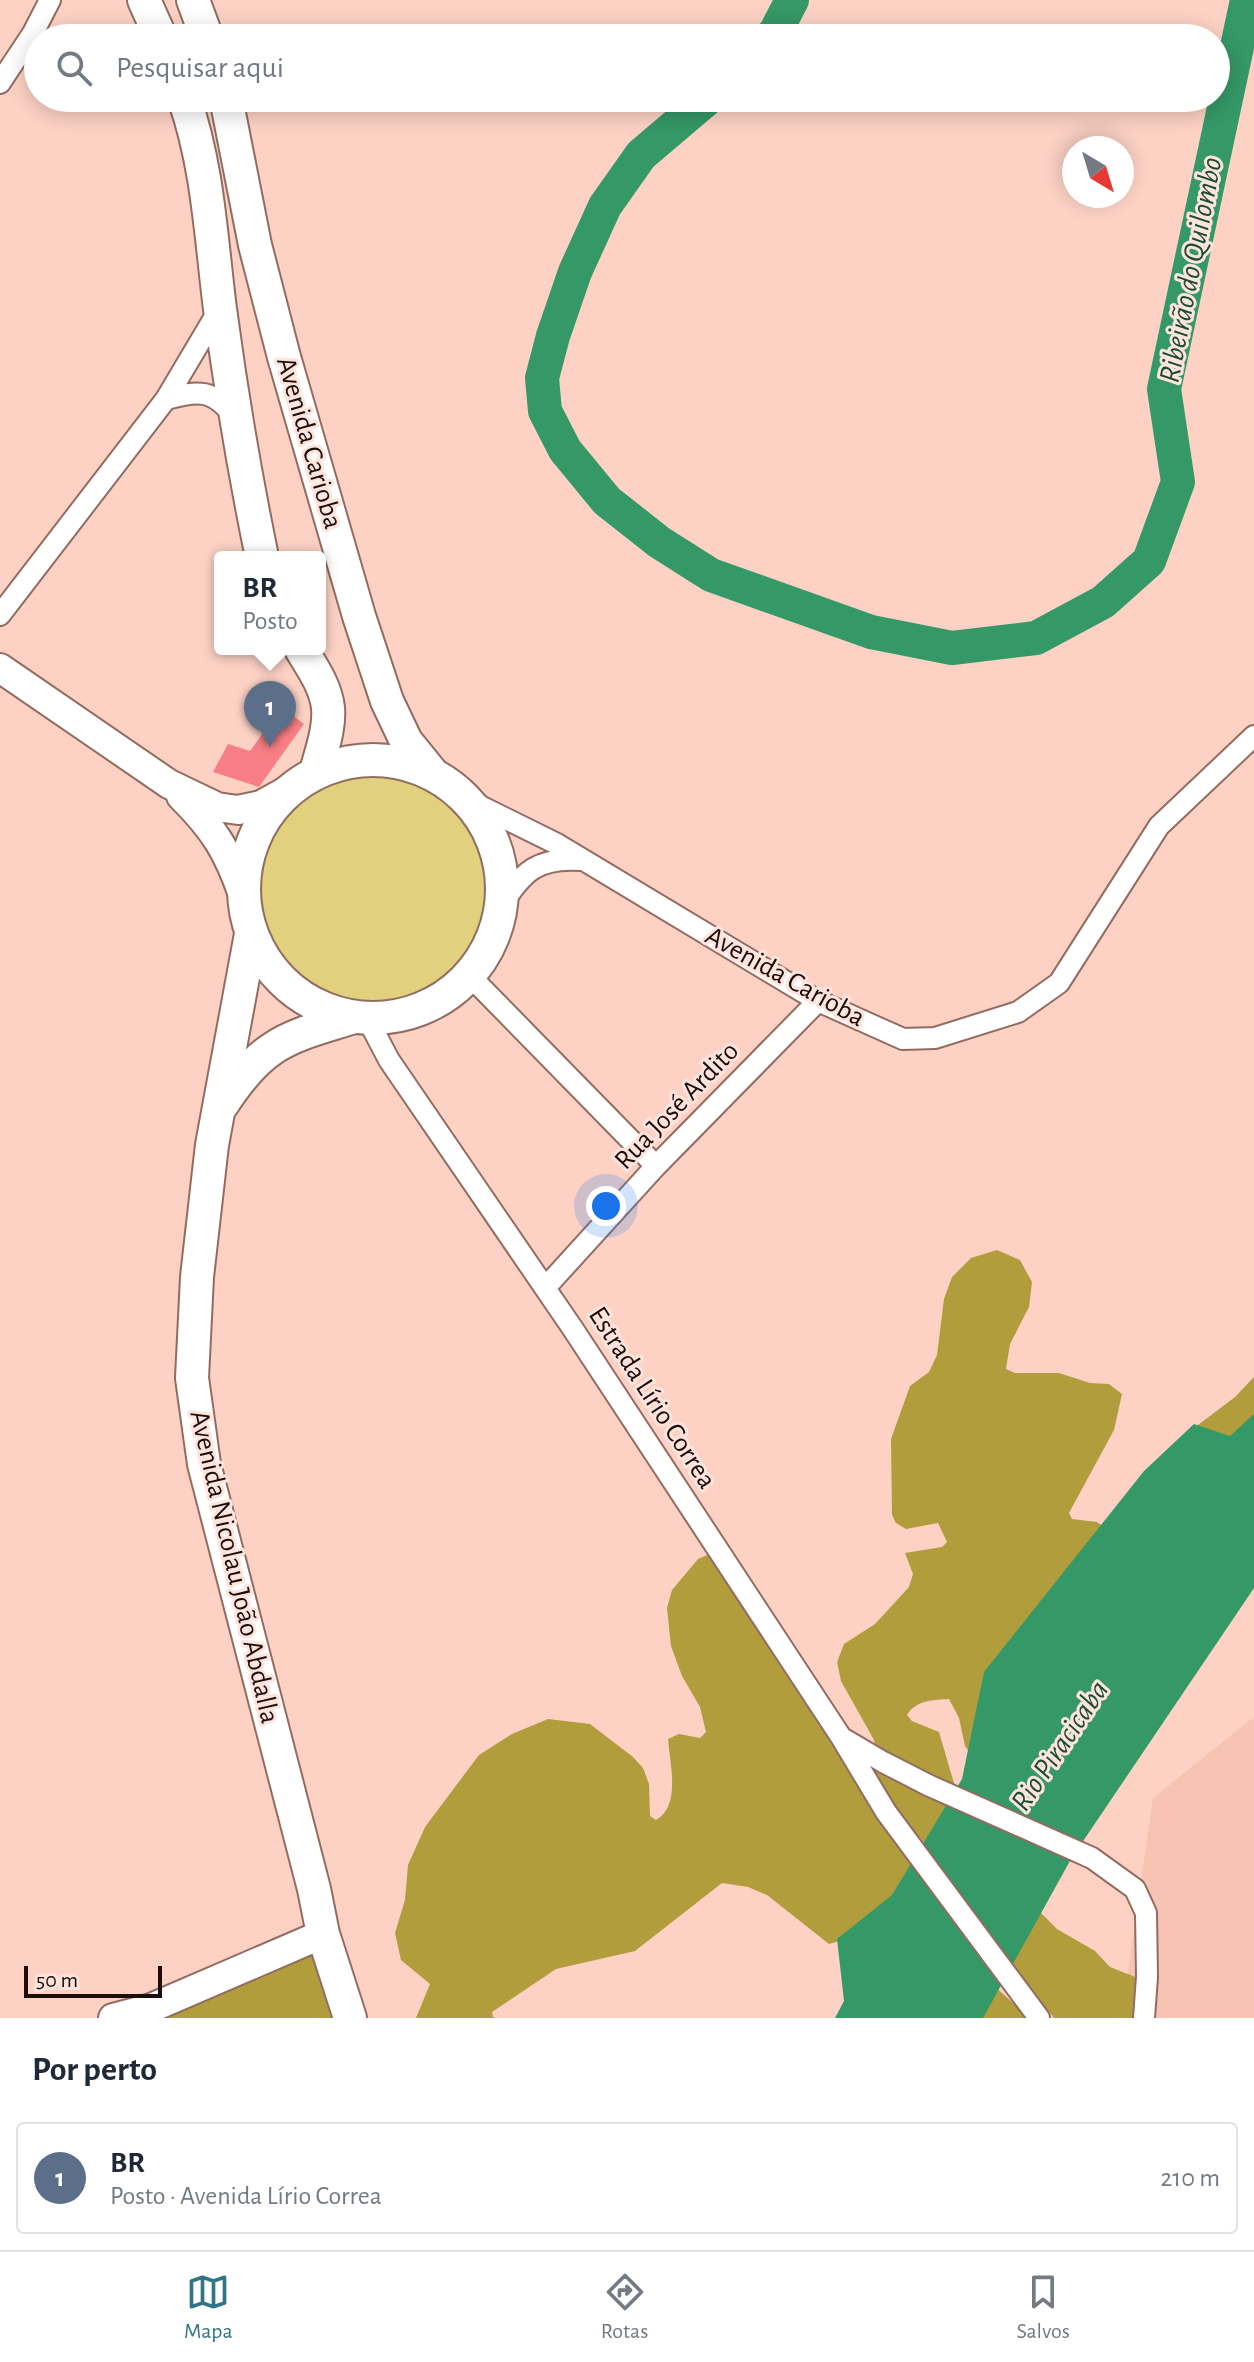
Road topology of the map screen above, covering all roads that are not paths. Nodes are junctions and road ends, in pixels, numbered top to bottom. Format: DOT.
graph roads {
  1 [pos="50,0"];
  2 [pos="144,0"];
  3 [pos="193,0"];
  4 [pos="38,24"];
  5 [pos="155,24"];
  6 [pos="202,24"];
  7 [pos="24,47"];
  8 [pos="0,83"];
  9 [pos="189,112"];
  10 [pos="229,112"];
  11 [pos="220,308"];
  12 [pos="166,399"];
  13 [pos="236,418"];
  14 [pos="261,551"];
  15 [pos="0,615"];
  16 [pos="305,655"];
  17 [pos="0,668"];
  18 [pos="1254,736"];
  19 [pos="432,773"];
  20 [pos="303,780"];
  21 [pos="169,784"];
  22 [pos="468,800"];
  23 [pos="581,860"];
  24 [pos="243,895"];
  25 [pos="501,906"];
  26 [pos="251,934"];
  27 [pos="469,975"];
  28 [pos="818,1001"];
  29 [pos="360,1018"];
  30 [pos="220,1107"];
  31 [pos="656,1166"];
  32 [pos="545,1288"];
  33 [pos="841,1737"];
  34 [pos="323,1934"];
  35 [pos="113,2018"];
  36 [pos="350,2018"];
  37 [pos="1039,2018"];
  38 [pos="1144,2018"];
  1 -- 4 [label="street"];
  2 -- 5 [label="main road"];
  3 -- 6 [label="main road"];
  7 -- 8 [label="street"];
  9 -- 11 [label="main road, Avenida Carioba"];
  10 -- 19 [label="main road, Avenida Carioba"];
  11 -- 12 [label="street"];
  11 -- 13 [label="main road, Avenida Carioba"];
  12 -- 13 [label="street"];
  12 -- 15 [label="street"];
  13 -- 14 [label="main road, Avenida Carioba"];
  16 -- 20 [label="main road"];
  17 -- 21 [label="main road"];
  18 -- 28 [label="street, Avenida Carioba"];
  19 -- 20 [label="main road"];
  19 -- 22 [label="main road"];
  20 -- 21 [label="main road"];
  20 -- 24 [label="main road"];
  21 -- 24 [label="main road"];
  22 -- 23 [label="street, Avenida Carioba"];
  22 -- 25 [label="main road"];
  23 -- 25 [label="street"];
  23 -- 28 [label="street, Avenida Carioba"];
  24 -- 26 [label="main road"];
  25 -- 27 [label="main road"];
  26 -- 29 [label="main road"];
  26 -- 30 [label="main road, Avenida Nicolau João Abdalla"];
  27 -- 29 [label="main road"];
  27 -- 31 [label="street"];
  28 -- 31 [label="street, Rua José Ardito"];
  29 -- 30 [label="main road, Avenida Nicolau João Abdalla"];
  29 -- 32 [label="street, Estrada Lírio Correa"];
  30 -- 34 [label="main road, Avenida Nicolau João Abdalla"];
  31 -- 32 [label="street, Rua José Ardito"];
  32 -- 33 [label="street, Estrada Lírio Correa"];
  33 -- 37 [label="street, Estrada Lírio Correa"];
  33 -- 38 [label="street"];
  34 -- 35 [label="main road"];
  34 -- 36 [label="main road, Avenida Nicolau João Abdalla"];
}
